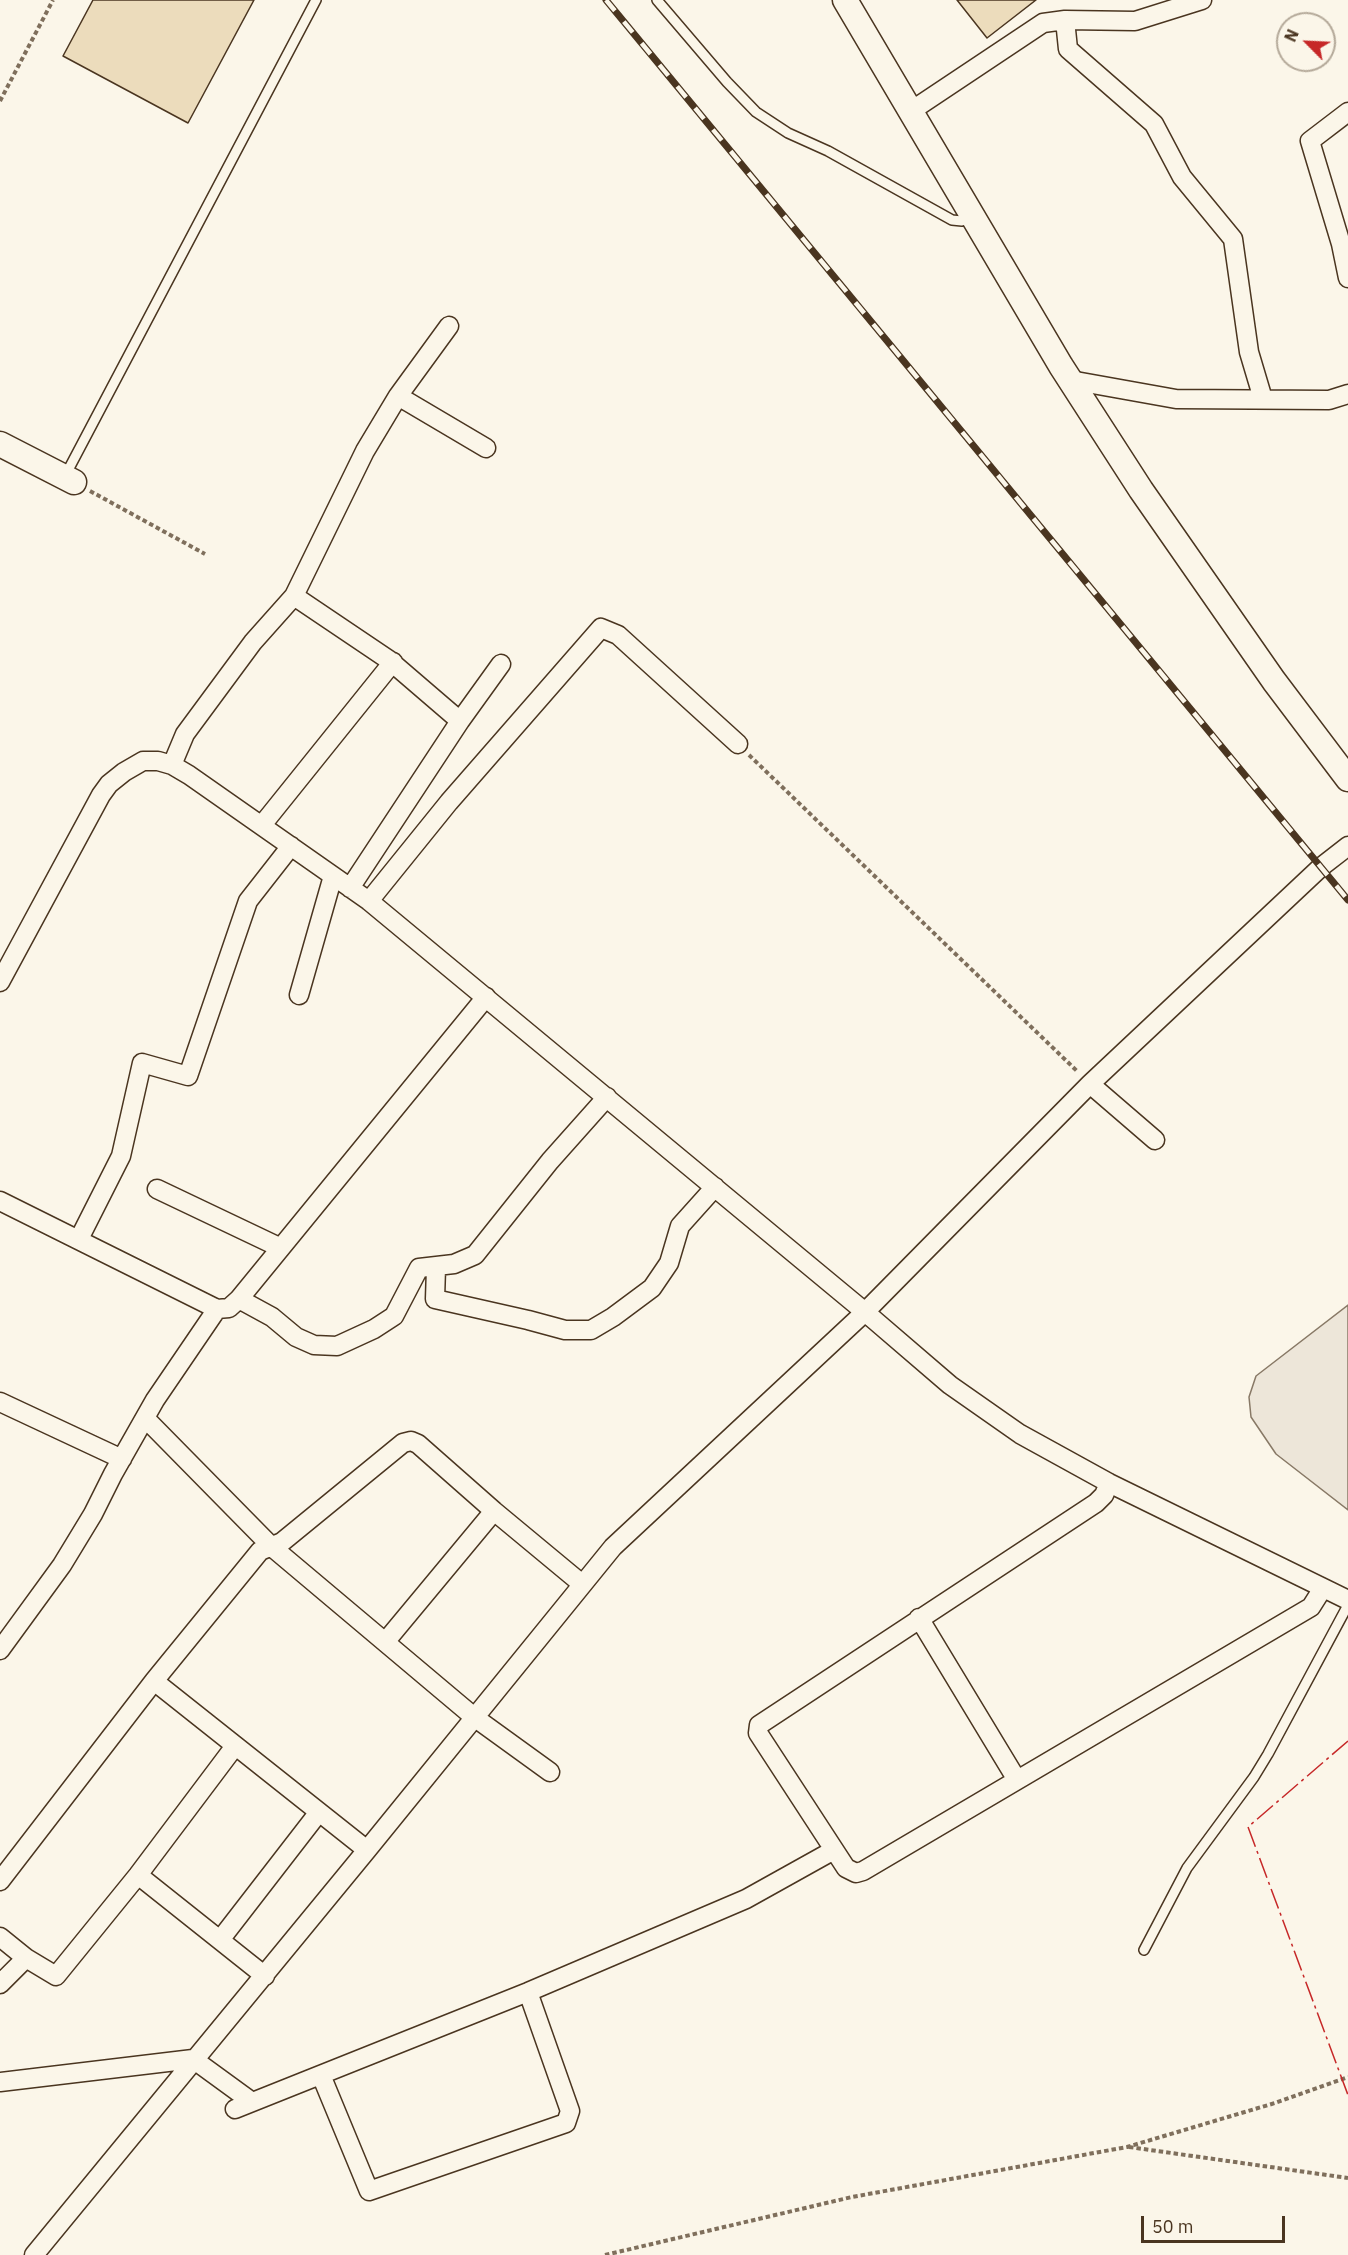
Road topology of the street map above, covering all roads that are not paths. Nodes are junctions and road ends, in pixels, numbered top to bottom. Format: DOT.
graph roads {
  1 [pos="316,0"];
  2 [pos="657,0"];
  3 [pos="845,0"];
  4 [pos="1202,0"];
  5 [pos="1065,20"];
  6 [pos="911,111"];
  7 [pos="1348,112"];
  8 [pos="973,216"];
  9 [pos="1345,243"];
  10 [pos="1348,278"];
  11 [pos="449,326"];
  12 [pos="1070,380"];
  13 [pos="1348,394"];
  14 [pos="398,396"];
  15 [pos="1263,399"];
  16 [pos="0,444"];
  17 [pos="486,448"];
  18 [pos="69,480"];
  19 [pos="294,596"];
  20 [pos="393,662"];
  21 [pos="501,664"];
  22 [pos="460,721"];
  23 [pos="738,744"];
  24 [pos="172,765"];
  25 [pos="1348,779"];
  26 [pos="262,825"];
  27 [pos="291,846"];
  28 [pos="1348,846"];
  29 [pos="333,876"];
  30 [pos="350,888"];
  31 [pos="369,902"];
  32 [pos="0,982"];
  33 [pos="299,995"];
  34 [pos="486,997"];
  35 [pos="1090,1084"];
  36 [pos="606,1097"];
  37 [pos="1155,1140"];
  38 [pos="715,1187"];
  39 [pos="157,1189"];
  40 [pos="0,1200"];
  41 [pos="79,1239"];
  42 [pos="281,1248"];
  43 [pos="436,1268"];
  44 [pos="239,1299"];
  45 [pos="217,1309"];
  46 [pos="865,1312"];
  47 [pos="0,1402"];
  48 [pos="146,1419"];
  49 [pos="122,1459"];
  50 [pos="1109,1483"];
  51 [pos="494,1511"];
  52 [pos="272,1547"];
  53 [pos="582,1584"];
  54 [pos="1323,1588"];
  55 [pos="1348,1600"];
  56 [pos="1348,1605"];
  57 [pos="919,1618"];
  58 [pos="386,1641"];
  59 [pos="0,1650"];
  60 [pos="154,1681"];
  61 [pos="474,1717"];
  62 [pos="235,1746"];
  63 [pos="550,1772"];
  64 [pos="1017,1780"];
  65 [pos="319,1812"];
  66 [pos="367,1850"];
  67 [pos="834,1850"];
  68 [pos="138,1875"];
  69 [pos="0,1881"];
  70 [pos="0,1937"];
  71 [pos="220,1940"];
  72 [pos="1144,1950"];
  73 [pos="26,1958"];
  74 [pos="265,1976"];
  75 [pos="0,1984"];
  76 [pos="528,1992"];
  77 [pos="193,2059"];
  78 [pos="321,2075"];
  79 [pos="0,2082"];
  80 [pos="252,2102"];
  81 [pos="235,2109"];
  82 [pos="34,2255"];
  1 -- 18 [label="lane"];
  2 -- 8 [label="lane"];
  3 -- 6 [label="street"];
  4 -- 5 [label="street"];
  5 -- 6 [label="street"];
  5 -- 15 [label="street"];
  6 -- 8 [label="street"];
  7 -- 9 [label="street"];
  8 -- 12 [label="street"];
  9 -- 10 [label="street"];
  11 -- 14 [label="street"];
  12 -- 15 [label="street"];
  12 -- 25 [label="street"];
  13 -- 15 [label="street"];
  14 -- 17 [label="street"];
  14 -- 19 [label="street"];
  16 -- 18 [label="street"];
  19 -- 20 [label="street"];
  19 -- 24 [label="street"];
  20 -- 22 [label="street"];
  20 -- 26 [label="street"];
  21 -- 22 [label="street"];
  22 -- 30 [label="street"];
  23 -- 31 [label="street"];
  24 -- 26 [label="street"];
  24 -- 32 [label="street"];
  26 -- 27 [label="street"];
  27 -- 29 [label="street"];
  27 -- 41 [label="street"];
  28 -- 35 [label="street"];
  29 -- 30 [label="street"];
  29 -- 33 [label="street"];
  30 -- 31 [label="street"];
  31 -- 34 [label="street"];
  34 -- 36 [label="street"];
  34 -- 42 [label="street"];
  35 -- 37 [label="street"];
  35 -- 46 [label="street"];
  36 -- 38 [label="street"];
  36 -- 43 [label="street"];
  38 -- 43 [label="street"];
  38 -- 46 [label="street"];
  39 -- 42 [label="street"];
  40 -- 41 [label="street"];
  41 -- 45 [label="street"];
  42 -- 44 [label="street"];
  43 -- 44 [label="street"];
  44 -- 45 [label="street"];
  45 -- 48 [label="street"];
  46 -- 50 [label="street"];
  46 -- 53 [label="street"];
  47 -- 49 [label="street"];
  48 -- 49 [label="street"];
  48 -- 52 [label="street"];
  49 -- 59 [label="street"];
  50 -- 54 [label="street"];
  50 -- 57 [label="street"];
  51 -- 52 [label="street"];
  51 -- 53 [label="street"];
  51 -- 58 [label="street"];
  52 -- 58 [label="street"];
  52 -- 60 [label="street"];
  53 -- 61 [label="street"];
  54 -- 55 [label="street"];
  54 -- 64 [label="street"];
  56 -- 72 [label="lane"];
  57 -- 64 [label="street"];
  57 -- 67 [label="street"];
  58 -- 61 [label="street"];
  60 -- 62 [label="street"];
  60 -- 69 [label="street"];
  61 -- 63 [label="street"];
  61 -- 66 [label="street"];
  62 -- 65 [label="street"];
  62 -- 68 [label="street"];
  64 -- 67 [label="street"];
  65 -- 66 [label="street"];
  65 -- 71 [label="street"];
  66 -- 74 [label="street"];
  67 -- 76 [label="street"];
  68 -- 71 [label="street"];
  68 -- 73 [label="street"];
  70 -- 73 [label="street"];
  71 -- 74 [label="street"];
  73 -- 75 [label="street"];
  74 -- 77 [label="street"];
  76 -- 78 [label="street"];
  76 -- 78 [label="street"];
  77 -- 79 [label="street"];
  77 -- 80 [label="street"];
  77 -- 82 [label="street"];
  78 -- 80 [label="street"];
  80 -- 81 [label="street"];
}
